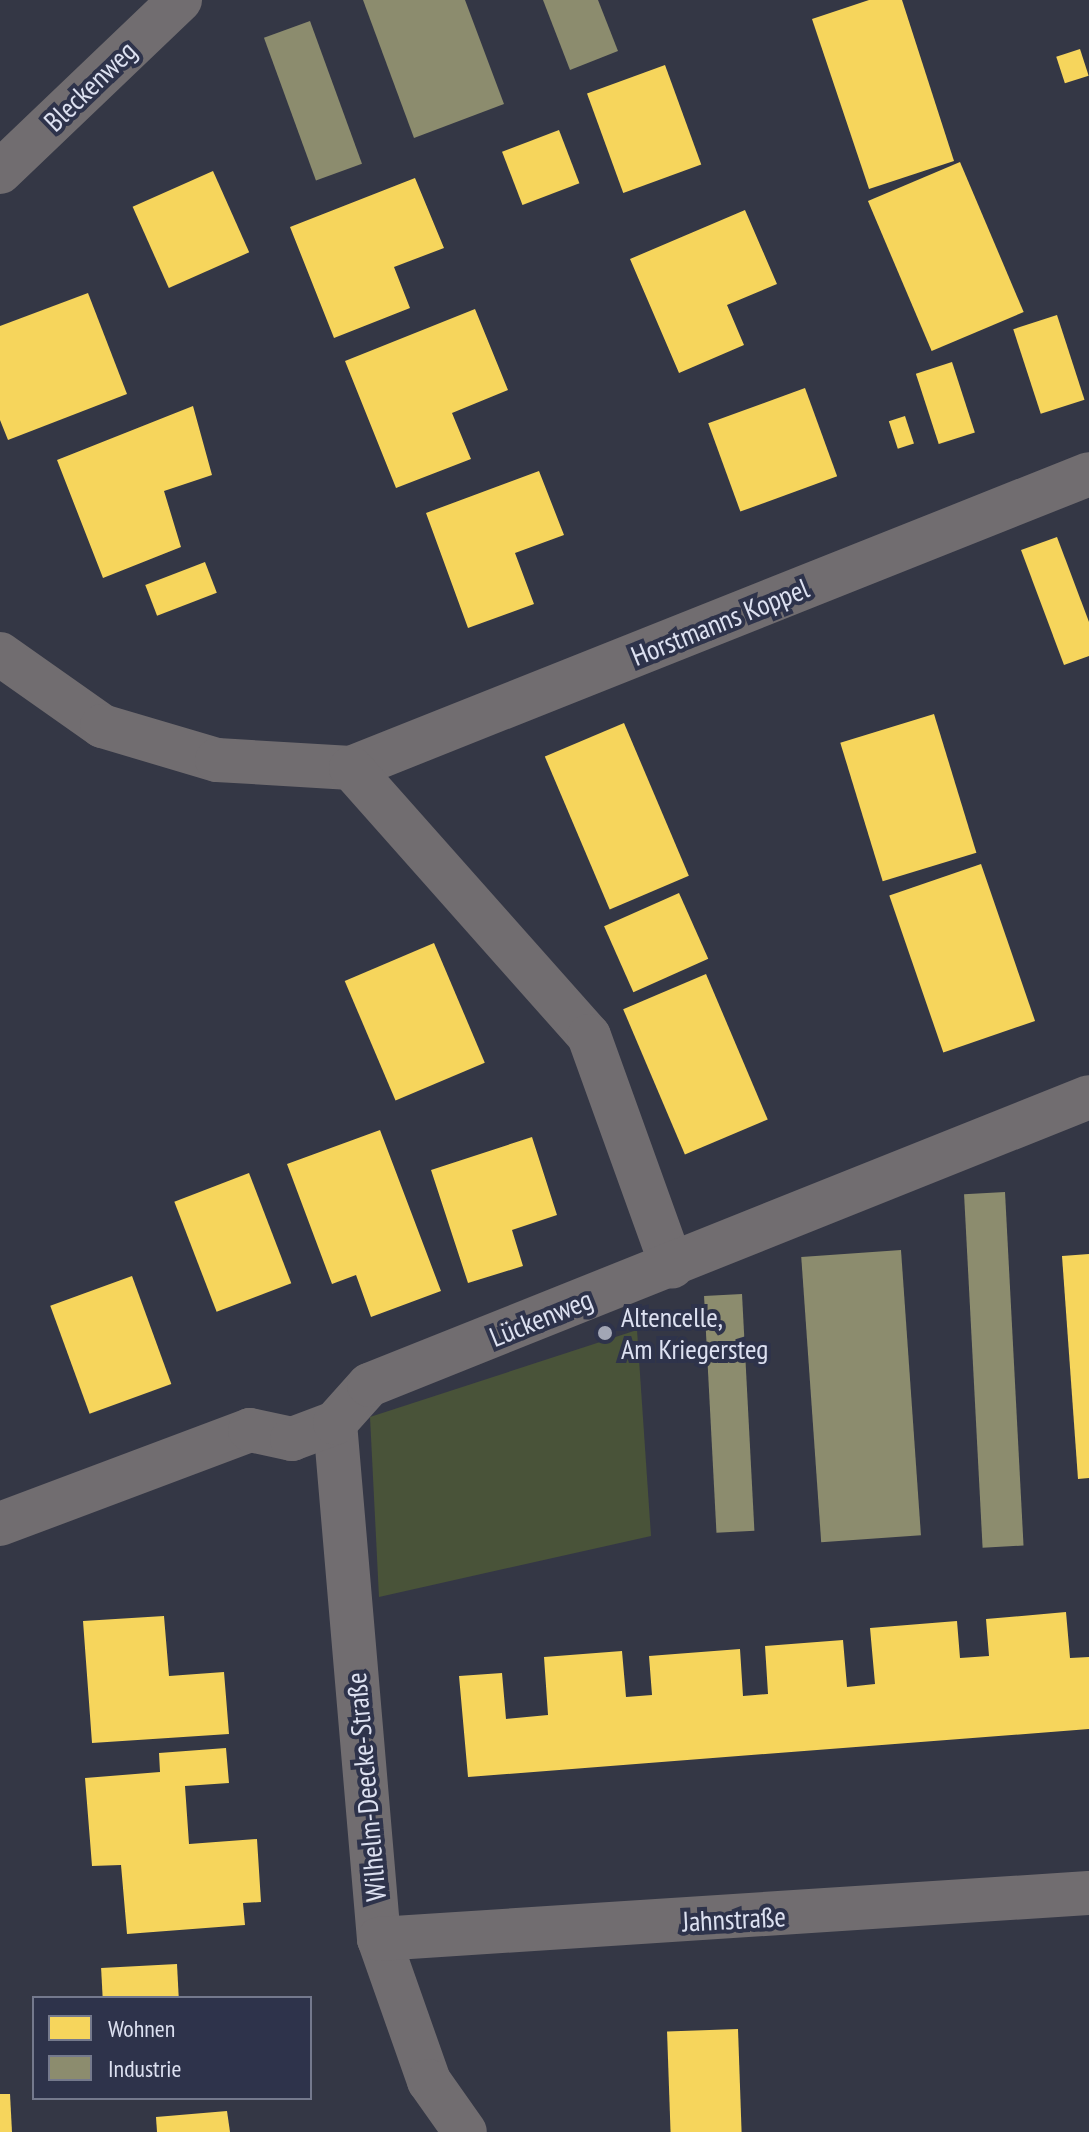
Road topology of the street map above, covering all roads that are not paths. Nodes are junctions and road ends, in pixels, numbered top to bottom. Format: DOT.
graph roads {
  1 [pos="180,0"];
  2 [pos="0,172"];
  3 [pos="1089,474"];
  4 [pos="0,654"];
  5 [pos="351,768"];
  6 [pos="1089,1097"];
  7 [pos="672,1266"];
  8 [pos="335,1423"];
  9 [pos="0,1524"];
  10 [pos="1089,1893"];
  11 [pos="379,1939"];
  12 [pos="465,2132"];
  1 -- 2 [label="street, Bleckenweg"];
  3 -- 5 [label="street, Horstmanns Koppel"];
  4 -- 5 [label="street, Horstmanns Koppel"];
  5 -- 7 [label="street"];
  6 -- 7 [label="street, Lückenweg"];
  7 -- 8 [label="street, Lückenweg"];
  8 -- 9 [label="street, Lückenweg"];
  8 -- 11 [label="street, Wilhelm-Deecke-Straße"];
  10 -- 11 [label="street, Jahnstraße"];
  11 -- 12 [label="street, Wilhelm-Deecke-Straße"];
}
